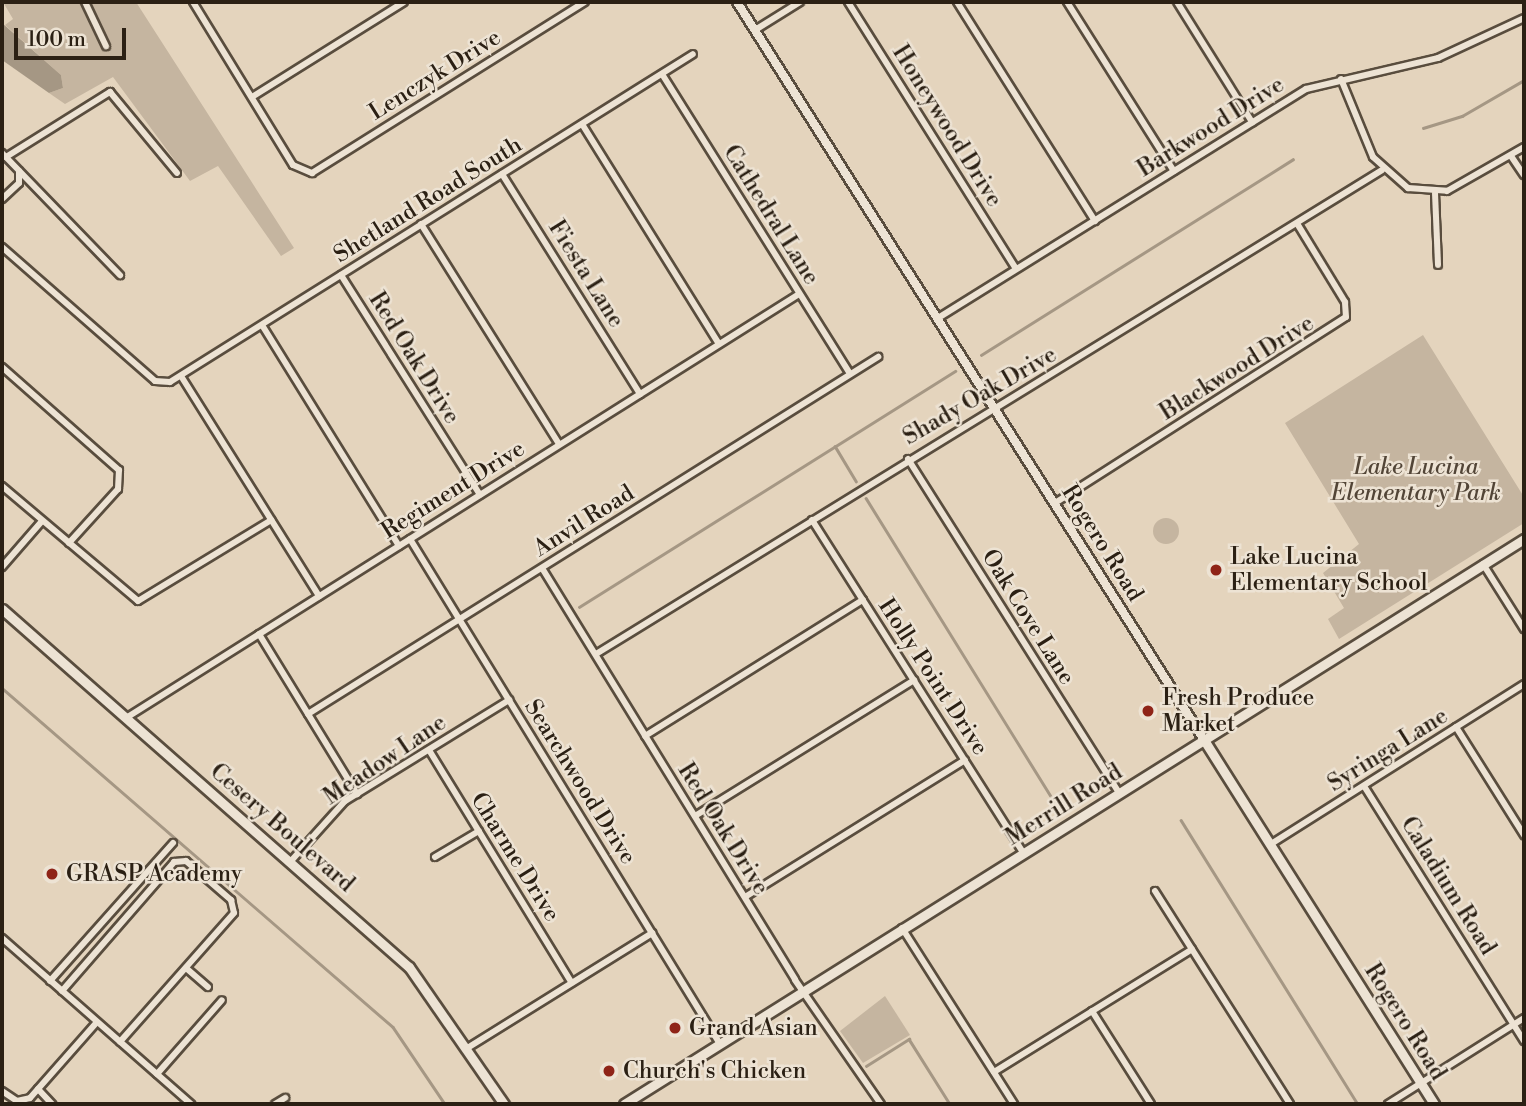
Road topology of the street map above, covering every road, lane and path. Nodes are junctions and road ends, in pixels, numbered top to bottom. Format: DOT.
graph roads {
  1 [pos="85,2"];
  2 [pos="193,2"];
  3 [pos="404,2"];
  4 [pos="585,2"];
  5 [pos="737,2"];
  6 [pos="800,2"];
  7 [pos="848,2"];
  8 [pos="957,2"];
  9 [pos="1067,2"];
  10 [pos="1177,2"];
  11 [pos="1524,18"];
  12 [pos="755,30"];
  13 [pos="106,46"];
  14 [pos="693,54"];
  15 [pos="662,74"];
  16 [pos="1341,79"];
  17 [pos="251,97"];
  18 [pos="1252,122"];
  19 [pos="582,124"];
  20 [pos="1524,148"];
  21 [pos="4,155"];
  22 [pos="1511,156"];
  23 [pos="1382,170"];
  24 [pos="19,171"];
  25 [pos="1174,171"];
  26 [pos="177,173"];
  27 [pos="502,174"];
  28 [pos="1524,175"];
  29 [pos="1435,194"];
  30 [pos="2,199"];
  31 [pos="1094,221"];
  32 [pos="421,224"];
  33 [pos="1298,225"];
  34 [pos="2,247"];
  35 [pos="1438,265"];
  36 [pos="1016,269"];
  37 [pos="120,275"];
  38 [pos="341,275"];
  39 [pos="799,294"];
  40 [pos="938,318"];
  41 [pos="262,325"];
  42 [pos="719,344"];
  43 [pos="878,357"];
  44 [pos="2,367"];
  45 [pos="850,374"];
  46 [pos="181,376"];
  47 [pos="640,394"];
  48 [pos="993,406"];
  49 [pos="559,444"];
  50 [pos="908,459"];
  51 [pos="2,486"];
  52 [pos="480,495"];
  53 [pos="1055,503"];
  54 [pos="271,520"];
  55 [pos="812,520"];
  56 [pos="42,521"];
  57 [pos="410,539"];
  58 [pos="1524,539"];
  59 [pos="69,543"];
  60 [pos="399,546"];
  61 [pos="1483,564"];
  62 [pos="2,567"];
  63 [pos="542,568"];
  64 [pos="319,596"];
  65 [pos="863,600"];
  66 [pos="2,609"];
  67 [pos="460,619"];
  68 [pos="1524,629"];
  69 [pos="259,634"];
  70 [pos="596,654"];
  71 [pos="914,680"];
  72 [pos="1524,684"];
  73 [pos="509,700"];
  74 [pos="308,714"];
  75 [pos="126,718"];
  76 [pos="1456,727"];
  77 [pos="645,736"];
  78 [pos="1204,740"];
  79 [pos="429,750"];
  80 [pos="965,760"];
  81 [pos="1364,786"];
  82 [pos="1119,793"];
  83 [pos="357,794"];
  84 [pos="695,816"];
  85 [pos="479,831"];
  86 [pos="1524,835"];
  87 [pos="173,843"];
  88 [pos="1271,844"];
  89 [pos="1023,853"];
  90 [pos="435,857"];
  91 [pos="291,861"];
  92 [pos="1155,891"];
  93 [pos="745,897"];
  94 [pos="902,929"];
  95 [pos="652,933"];
  96 [pos="2,938"];
  97 [pos="1192,949"];
  98 [pos="186,968"];
  99 [pos="50,981"];
  100 [pos="572,983"];
  101 [pos="208,987"];
  102 [pos="62,991"];
  103 [pos="803,992"];
  104 [pos="222,1000"];
  105 [pos="1092,1012"];
  106 [pos="1524,1018"];
  107 [pos="97,1023"];
  108 [pos="1514,1025"];
  109 [pos="1524,1041"];
  110 [pos="120,1042"];
  111 [pos="720,1044"];
  112 [pos="469,1047"];
  113 [pos="993,1072"];
  114 [pos="157,1074"];
  115 [pos="1421,1083"];
  116 [pos="38,1089"];
  117 [pos="2,1091"];
  118 [pos="285,1098"];
  119 [pos="187,1103"];
  120 [pos="52,1104"];
  121 [pos="275,1104"];
  122 [pos="504,1104"];
  123 [pos="624,1104"];
  124 [pos="881,1104"];
  125 [pos="1014,1104"];
  126 [pos="1151,1104"];
  127 [pos="1290,1104"];
  128 [pos="1388,1104"];
  129 [pos="1434,1104"];
  1 -- 13 [label="street"];
  2 -- 17 [label="street"];
  3 -- 17 [label="street"];
  4 -- 17 [label="street, Lenczyk Drive"];
  5 -- 12 [label="street, Rogero Road"];
  6 -- 12 [label="street"];
  7 -- 36 [label="street, Honeywood Drive"];
  8 -- 31 [label="street"];
  9 -- 25 [label="street"];
  10 -- 18 [label="street"];
  11 -- 16 [label="street, Barkwood Drive"];
  12 -- 40 [label="street, Rogero Road"];
  14 -- 15 [label="street, Shetland Road South"];
  15 -- 19 [label="street, Shetland Road South"];
  15 -- 39 [label="street, Cathedral Lane"];
  16 -- 18 [label="street, Barkwood Drive"];
  16 -- 23 [label="street"];
  18 -- 25 [label="street, Barkwood Drive"];
  19 -- 27 [label="street, Shetland Road South"];
  19 -- 42 [label="street"];
  20 -- 22 [label="street"];
  21 -- 24 [label="street"];
  21 -- 26 [label="street"];
  22 -- 28 [label="street"];
  22 -- 29 [label="street"];
  23 -- 29 [label="street"];
  23 -- 33 [label="street, Shady Oak Drive"];
  24 -- 30 [label="street"];
  24 -- 37 [label="street"];
  25 -- 31 [label="street, Barkwood Drive"];
  27 -- 32 [label="street, Shetland Road South"];
  27 -- 47 [label="street, Fiesta Lane"];
  29 -- 35 [label="street"];
  31 -- 36 [label="street, Barkwood Drive"];
  32 -- 38 [label="street, Shetland Road South"];
  32 -- 49 [label="street"];
  33 -- 48 [label="street, Shady Oak Drive"];
  33 -- 53 [label="street, Blackwood Drive"];
  34 -- 46 [label="street"];
  36 -- 40 [label="street, Barkwood Drive"];
  38 -- 41 [label="street, Shetland Road South"];
  38 -- 52 [label="street, Red Oak Drive"];
  39 -- 42 [label="street, Regiment Drive"];
  39 -- 45 [label="street, Cathedral Lane"];
  40 -- 48 [label="street, Rogero Road"];
  41 -- 46 [label="street, Shetland Road South"];
  41 -- 60 [label="street"];
  42 -- 47 [label="street, Regiment Drive"];
  43 -- 45 [label="street, Anvil Road"];
  44 -- 59 [label="street"];
  45 -- 63 [label="street, Anvil Road"];
  46 -- 54 [label="street"];
  47 -- 49 [label="street, Regiment Drive"];
  48 -- 50 [label="street, Shady Oak Drive"];
  48 -- 53 [label="street, Rogero Road"];
  49 -- 52 [label="street, Regiment Drive"];
  50 -- 55 [label="street, Shady Oak Drive"];
  50 -- 82 [label="street, Oak Cove Lane"];
  51 -- 56 [label="street"];
  52 -- 57 [label="street, Regiment Drive"];
  53 -- 78 [label="street, Rogero Road"];
  54 -- 59 [label="street"];
  54 -- 64 [label="street"];
  55 -- 65 [label="street, Holly Point Drive"];
  55 -- 70 [label="street, Shady Oak Drive"];
  56 -- 59 [label="street"];
  56 -- 62 [label="street"];
  57 -- 60 [label="street, Regiment Drive"];
  57 -- 67 [label="street, Searchwood Drive"];
  58 -- 61 [label="main road, Merrill Road"];
  60 -- 64 [label="street, Regiment Drive"];
  61 -- 68 [label="street"];
  61 -- 78 [label="main road, Merrill Road"];
  63 -- 67 [label="street, Anvil Road"];
  63 -- 70 [label="street, Red Oak Drive"];
  64 -- 69 [label="street, Regiment Drive"];
  65 -- 71 [label="street, Holly Point Drive"];
  65 -- 77 [label="street"];
  66 -- 75 [label="main road, Cesery Boulevard"];
  67 -- 73 [label="street, Searchwood Drive"];
  67 -- 74 [label="street, Anvil Road"];
  69 -- 74 [label="street"];
  69 -- 75 [label="street, Regiment Drive"];
  70 -- 77 [label="street, Red Oak Drive"];
  71 -- 80 [label="street, Holly Point Drive"];
  71 -- 84 [label="street"];
  72 -- 76 [label="street, Syringa Lane"];
  73 -- 79 [label="street, Meadow Lane"];
  73 -- 95 [label="street, Searchwood Drive"];
  74 -- 83 [label="street"];
  75 -- 91 [label="main road, Cesery Boulevard"];
  76 -- 81 [label="street, Syringa Lane"];
  76 -- 86 [label="street"];
  77 -- 84 [label="street, Red Oak Drive"];
  78 -- 82 [label="main road, Merrill Road"];
  78 -- 88 [label="main road, Rogero Road"];
  79 -- 83 [label="street, Meadow Lane"];
  79 -- 85 [label="street, Charme Drive"];
  80 -- 89 [label="street, Holly Point Drive"];
  80 -- 93 [label="street"];
  81 -- 88 [label="street, Syringa Lane"];
  81 -- 108 [label="street, Caladium Road"];
  82 -- 89 [label="main road, Merrill Road"];
  83 -- 91 [label="street, Meadow Lane"];
  84 -- 93 [label="street, Red Oak Drive"];
  85 -- 90 [label="street"];
  85 -- 100 [label="street, Charme Drive"];
  87 -- 99 [label="street"];
  88 -- 115 [label="main road, Rogero Road"];
  89 -- 94 [label="main road, Merrill Road"];
  91 -- 112 [label="main road, Cesery Boulevard"];
  92 -- 97 [label="street"];
  93 -- 103 [label="street, Red Oak Drive"];
  94 -- 103 [label="main road, Merrill Road"];
  94 -- 113 [label="street"];
  95 -- 100 [label="street"];
  95 -- 111 [label="street, Searchwood Drive"];
  96 -- 99 [label="street"];
  97 -- 105 [label="street"];
  97 -- 127 [label="street"];
  98 -- 101 [label="street"];
  98 -- 102 [label="street"];
  98 -- 110 [label="street"];
  99 -- 102 [label="street"];
  100 -- 112 [label="street"];
  102 -- 107 [label="street"];
  103 -- 111 [label="main road, Merrill Road"];
  103 -- 124 [label="street, Red Oak Drive"];
  104 -- 114 [label="street"];
  105 -- 113 [label="street"];
  105 -- 126 [label="street"];
  106 -- 108 [label="street"];
  107 -- 110 [label="street"];
  107 -- 116 [label="street"];
  108 -- 109 [label="street, Caladium Road"];
  108 -- 115 [label="street"];
  110 -- 114 [label="street"];
  111 -- 123 [label="main road, Merrill Road"];
  112 -- 122 [label="main road, Cesery Boulevard"];
  113 -- 125 [label="street"];
  114 -- 119 [label="street"];
  115 -- 128 [label="street"];
  115 -- 129 [label="main road, Rogero Road"];
  116 -- 117 [label="street"];
  116 -- 120 [label="street"];
  118 -- 121 [label="street"];
}
